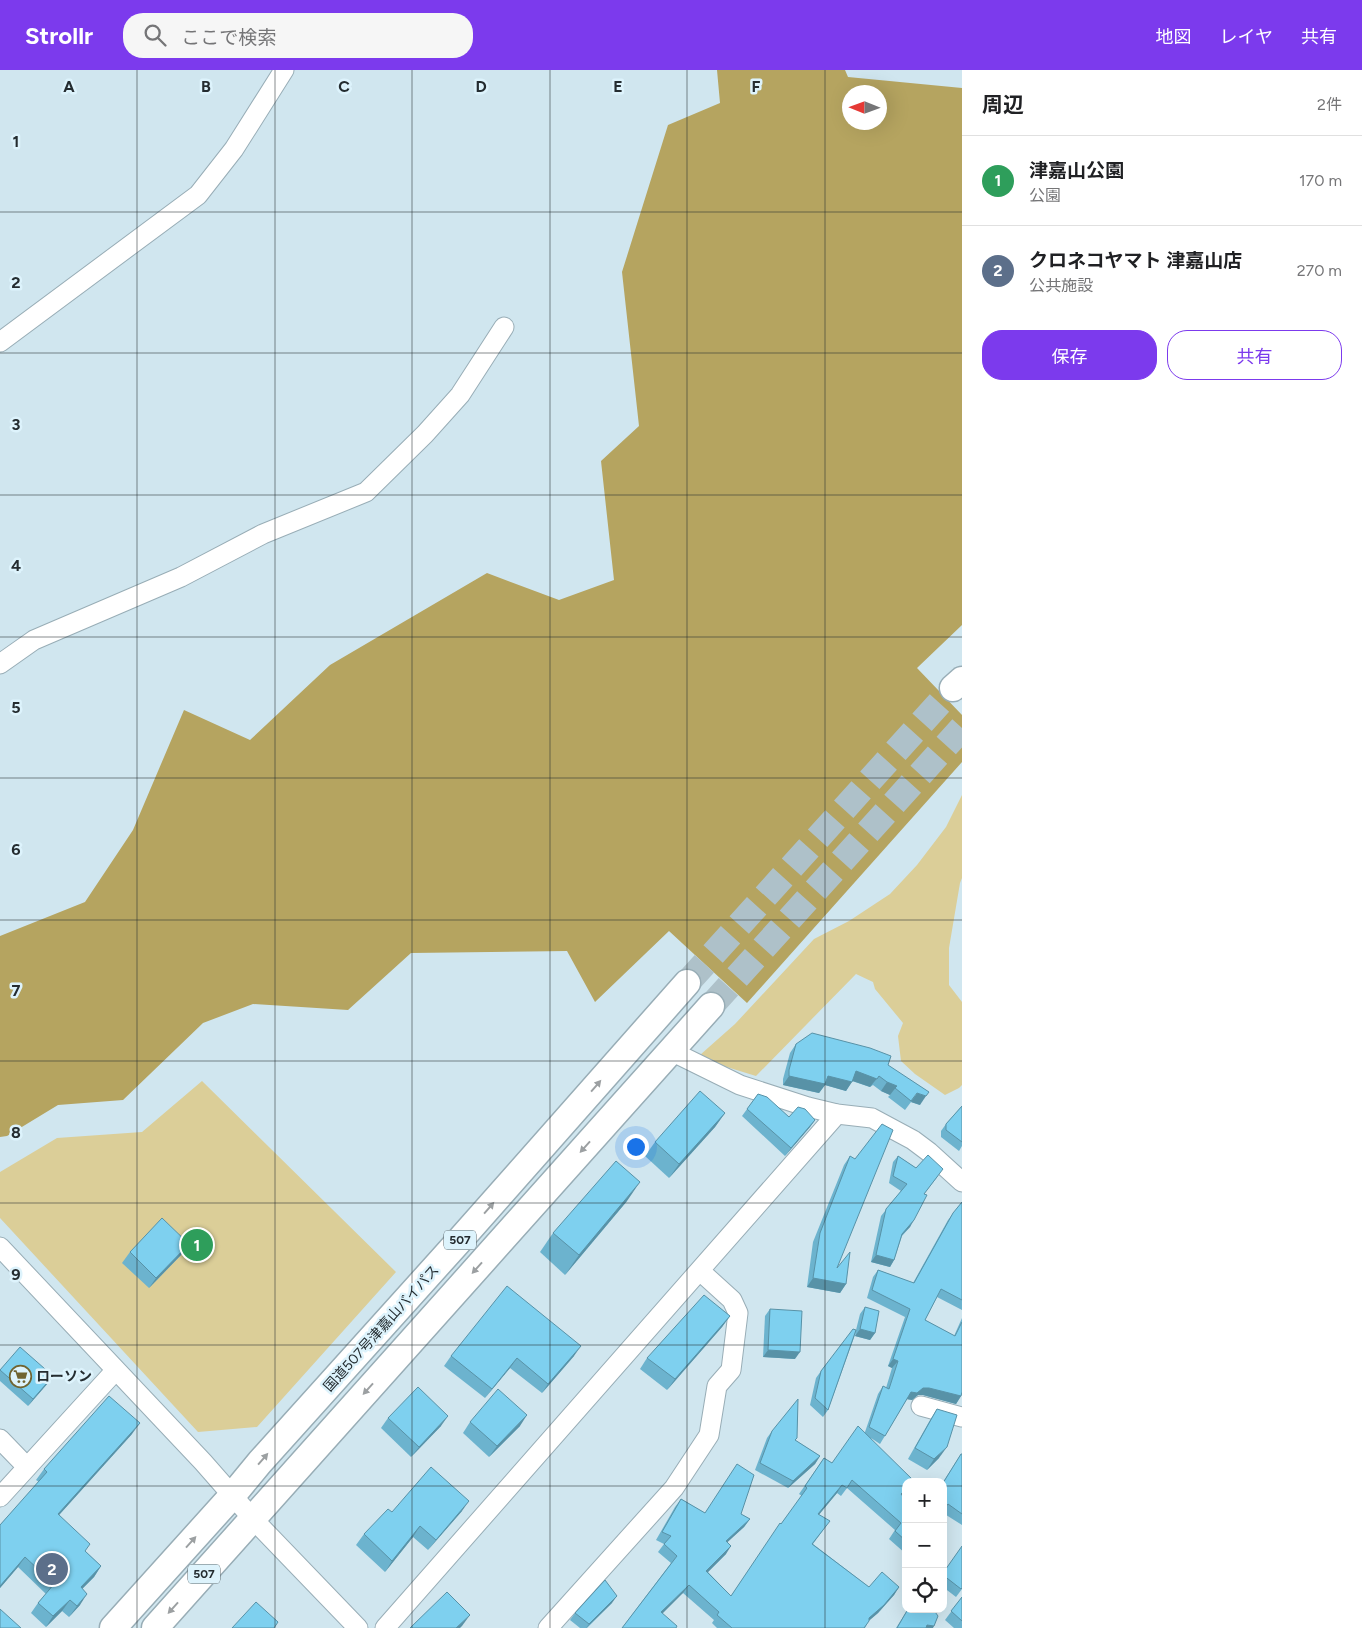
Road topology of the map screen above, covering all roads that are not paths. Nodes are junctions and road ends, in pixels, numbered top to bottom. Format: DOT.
graph roads {
  1 [pos="284,70"];
  2 [pos="504,326"];
  3 [pos="0,342"];
  4 [pos="0,664"];
  5 [pos="687,983"];
  6 [pos="711,1006"];
  7 [pos="671,1051"];
  8 [pos="837,1114"];
  9 [pos="962,1182"];
  10 [pos="0,1247"];
  11 [pos="700,1271"];
  12 [pos="116,1371"];
  13 [pos="921,1406"];
  14 [pos="962,1416"];
  15 [pos="0,1439"];
  16 [pos="27,1467"];
  17 [pos="232,1496"];
  18 [pos="0,1497"];
  19 [pos="253,1519"];
  20 [pos="557,1625"];
  21 [pos="113,1628"];
  22 [pos="155,1628"];
  23 [pos="358,1628"];
  24 [pos="385,1628"];
  1 -- 3 [label="street"];
  2 -- 4 [label="street"];
  17 -- 5 [label="highway, 国道507号津嘉山バイパス / 507, one-way"];
  6 -- 7 [label="highway, 507"];
  7 -- 8 [label="street"];
  7 -- 19 [label="highway, 507, one-way"];
  8 -- 9 [label="street"];
  8 -- 11 [label="street"];
  10 -- 12 [label="street"];
  11 -- 20 [label="street"];
  11 -- 24 [label="street"];
  12 -- 16 [label="street"];
  12 -- 17 [label="street"];
  13 -- 14 [label="street"];
  15 -- 16 [label="street"];
  16 -- 18 [label="street"];
  17 -- 19 [label="street"];
  21 -- 17 [label="highway, 国道507号津嘉山バイパス / 507, one-way"];
  19 -- 22 [label="highway, 507, one-way"];
  19 -- 23 [label="street"];
}
